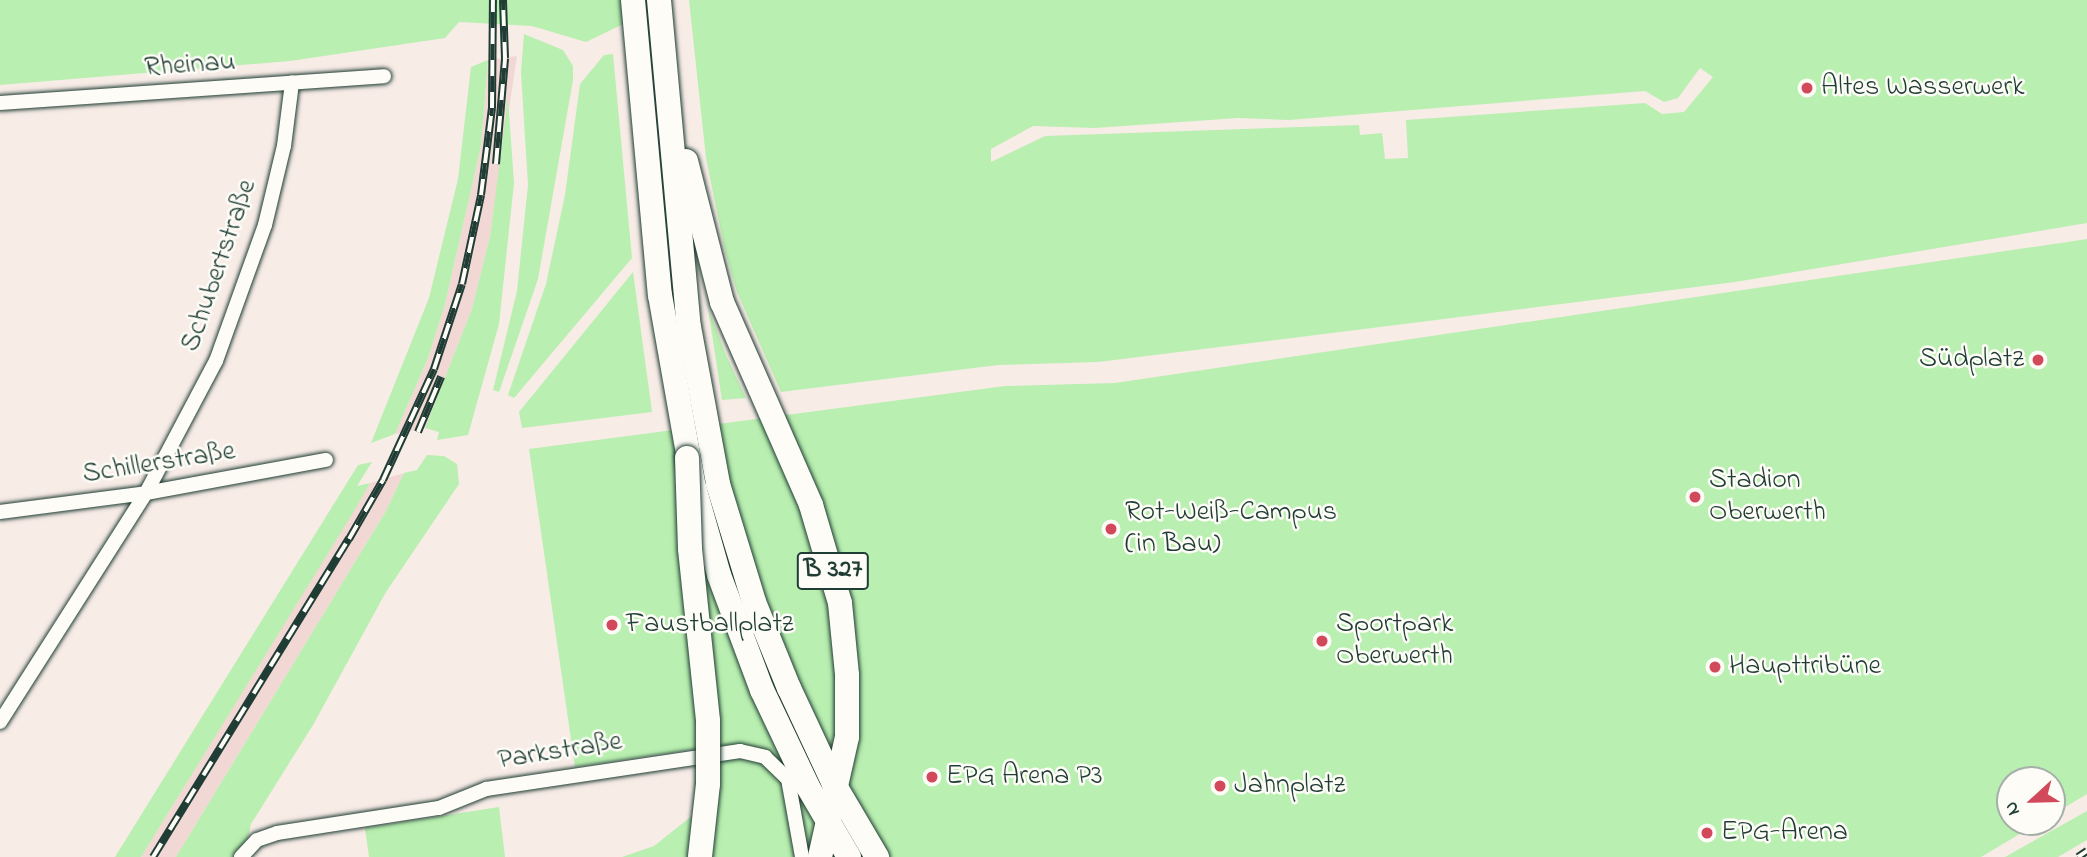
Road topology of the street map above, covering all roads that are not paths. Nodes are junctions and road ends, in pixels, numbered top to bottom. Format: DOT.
graph roads {
  1 [pos="634,0"];
  2 [pos="659,0"];
  3 [pos="670,0"];
  4 [pos="384,76"];
  5 [pos="292,83"];
  6 [pos="0,103"];
  7 [pos="687,458"];
  8 [pos="326,460"];
  9 [pos="146,493"];
  10 [pos="0,512"];
  11 [pos="0,722"];
  12 [pos="241,857"];
  13 [pos="700,857"];
  14 [pos="802,857"];
  15 [pos="820,857"];
  16 [pos="849,857"];
  17 [pos="877,857"];
  1 -- 7 [label="highway"];
  2 -- 17 [label="highway"];
  3 -- 15 [label="highway, B 327"];
  4 -- 5 [label="street, Rheinau"];
  5 -- 6 [label="street, Rheinau"];
  5 -- 9 [label="street, Schubertstraße"];
  7 -- 13 [label="highway, bridge"];
  7 -- 16 [label="highway, bridge"];
  8 -- 9 [label="street, Schillerstraße"];
  9 -- 10 [label="street, Schillerstraße"];
  9 -- 11 [label="street, Schubertstraße"];
  12 -- 14 [label="street, Parkstraße"];
}
